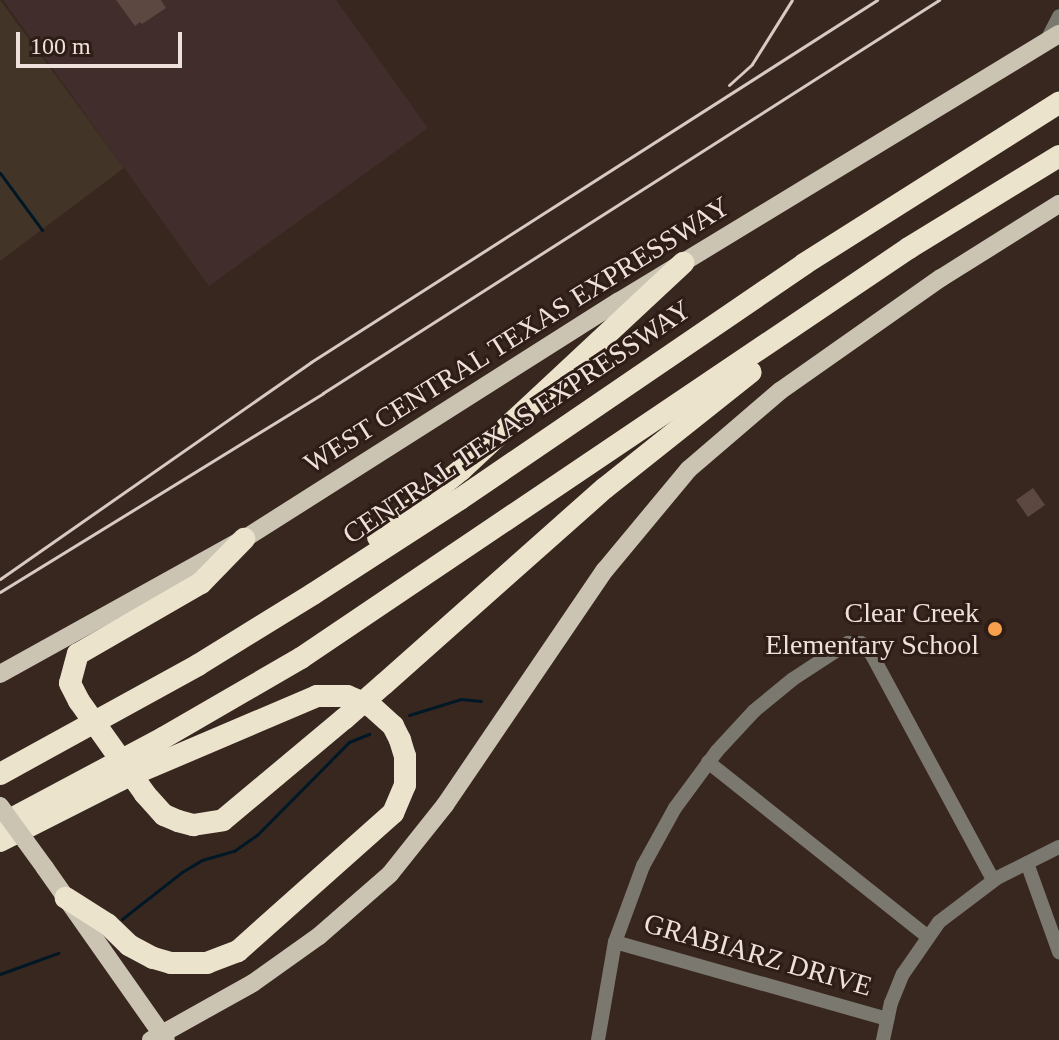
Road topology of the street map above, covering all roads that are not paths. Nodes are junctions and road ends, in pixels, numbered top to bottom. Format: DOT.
graph roads {
  1 [pos="1059,16"];
  2 [pos="1053,38"];
  3 [pos="1059,103"];
  4 [pos="1059,156"];
  5 [pos="1059,204"];
  6 [pos="909,248"];
  7 [pos="683,263"];
  8 [pos="244,539"];
  9 [pos="198,665"];
  10 [pos="0,674"];
  11 [pos="708,762"];
  12 [pos="0,774"];
  13 [pos="0,806"];
  14 [pos="0,825"];
  15 [pos="0,841"];
  16 [pos="1059,847"];
  17 [pos="1027,863"];
  18 [pos="993,880"];
  19 [pos="66,898"];
  20 [pos="927,936"];
  21 [pos="615,942"];
  22 [pos="1059,952"];
  23 [pos="887,1019"];
  24 [pos="160,1038"];
  25 [pos="598,1040"];
  26 [pos="883,1040"];
  1 -- 2 [label="street"];
  2 -- 7 [label="main road, WEST CENTRAL TEXAS EXPRESSWAY"];
  3 -- 9 [label="highway, CENTRAL TEXAS EXPRESSWAY"];
  4 -- 6 [label="highway"];
  5 -- 24 [label="main road"];
  6 -- 8 [label="highway, bridge"];
  6 -- 14 [label="highway"];
  7 -- 8 [label="main road, WEST CENTRAL TEXAS EXPRESSWAY"];
  7 -- 9 [label="highway"];
  8 -- 10 [label="main road, WEST CENTRAL TEXAS EXPRESSWAY"];
  9 -- 12 [label="highway, CENTRAL TEXAS EXPRESSWAY"];
  11 -- 18 [label="street"];
  11 -- 20 [label="street"];
  11 -- 21 [label="street"];
  13 -- 19 [label="main road, bridge"];
  15 -- 19 [label="highway"];
  16 -- 17 [label="street"];
  17 -- 18 [label="street"];
  17 -- 22 [label="street"];
  18 -- 20 [label="street"];
  19 -- 24 [label="main road"];
  20 -- 23 [label="street"];
  21 -- 23 [label="street, GRABIARZ DRIVE"];
  21 -- 25 [label="street"];
  23 -- 26 [label="street"];
}
